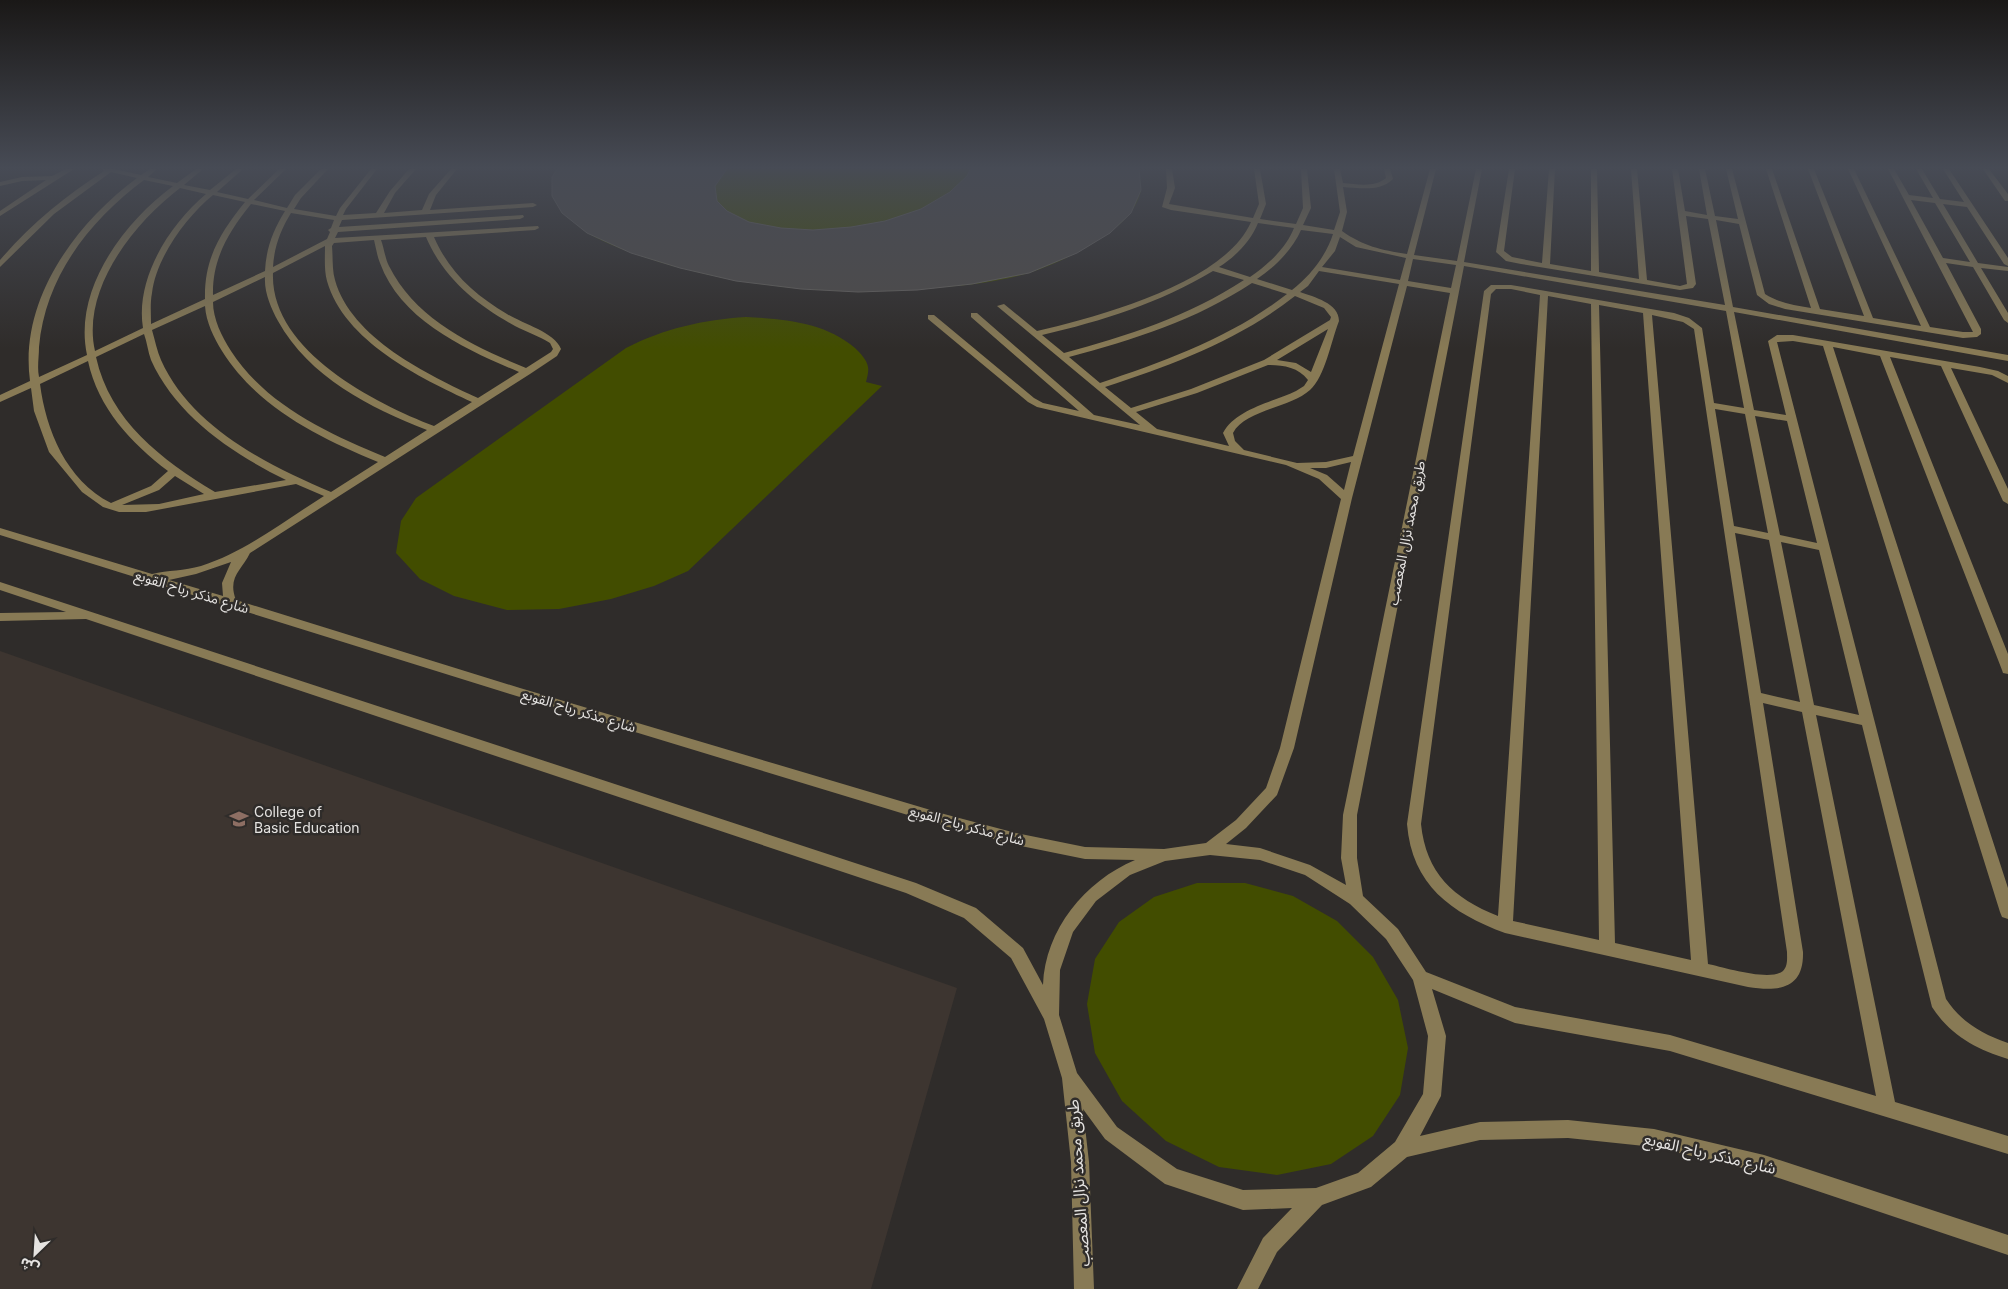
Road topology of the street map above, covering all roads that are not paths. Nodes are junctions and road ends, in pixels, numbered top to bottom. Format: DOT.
graph roads {
  1 [pos="33,229"];
  2 [pos="79,229"];
  3 [pos="132,229"];
  4 [pos="177,229"];
  5 [pos="226,229"];
  6 [pos="278,229"];
  7 [pos="344,229"];
  8 [pos="518,229"];
  9 [pos="1251,229"];
  10 [pos="1299,229"];
  11 [pos="1319,229"];
  12 [pos="1341,229"];
  13 [pos="1418,229"];
  14 [pos="1467,229"];
  15 [pos="1503,229"];
  16 [pos="1548,229"];
  17 [pos="1595,229"];
  18 [pos="1639,229"];
  19 [pos="1684,229"];
  20 [pos="1714,229"];
  21 [pos="1745,229"];
  22 [pos="1789,229"];
  23 [pos="1835,229"];
  24 [pos="1879,229"];
  25 [pos="1923,229"];
  26 [pos="1955,229"];
  27 [pos="1985,229"];
  28 [pos="332,230"];
  29 [pos="1340,233"];
  30 [pos="429,235"];
  31 [pos="377,238"];
  32 [pos="329,241"];
  33 [pos="1412,256"];
  34 [pos="53,259"];
  35 [pos="1940,260"];
  36 [pos="1461,263"];
  37 [pos="1975,264"];
  38 [pos="2008,264"];
  39 [pos="0,265"];
  40 [pos="1546,266"];
  41 [pos="1213,268"];
  42 [pos="1319,269"];
  43 [pos="2008,269"];
  44 [pos="268,273"];
  45 [pos="1595,275"];
  46 [pos="1252,280"];
  47 [pos="1404,283"];
  48 [pos="1643,283"];
  49 [pos="1454,291"];
  50 [pos="1294,293"];
  51 [pos="1544,293"];
  52 [pos="207,301"];
  53 [pos="1595,302"];
  54 [pos="1001,306"];
  55 [pos="1730,310"];
  56 [pos="1647,311"];
  57 [pos="1816,311"];
  58 [pos="974,315"];
  59 [pos="931,317"];
  60 [pos="1870,320"];
  61 [pos="2008,320"];
  62 [pos="1335,321"];
  63 [pos="146,330"];
  64 [pos="1927,330"];
  65 [pos="1035,334"];
  66 [pos="1827,344"];
  67 [pos="1884,354"];
  68 [pos="90,356"];
  69 [pos="1062,356"];
  70 [pos="2008,358"];
  71 [pos="1267,362"];
  72 [pos="1945,364"];
  73 [pos="527,372"];
  74 [pos="2008,380"];
  75 [pos="1313,381"];
  76 [pos="1099,386"];
  77 [pos="0,398"];
  78 [pos="479,402"];
  79 [pos="1710,405"];
  80 [pos="1130,411"];
  81 [pos="1751,412"];
  82 [pos="1091,417"];
  83 [pos="1792,419"];
  84 [pos="32,420"];
  85 [pos="435,430"];
  86 [pos="1155,432"];
  87 [pos="1241,452"];
  88 [pos="1357,458"];
  89 [pos="386,461"];
  90 [pos="1289,463"];
  91 [pos="174,470"];
  92 [pos="297,481"];
  93 [pos="214,496"];
  94 [pos="332,496"];
  95 [pos="1347,498"];
  96 [pos="2008,501"];
  97 [pos="108,505"];
  98 [pos="1729,528"];
  99 [pos="0,531"];
  100 [pos="1776,538"];
  101 [pos="250,548"];
  102 [pos="1824,548"];
  103 [pos="147,577"];
  104 [pos="0,586"];
  105 [pos="231,603"];
  106 [pos="94,616"];
  107 [pos="0,617"];
  108 [pos="2008,670"];
  109 [pos="1755,696"];
  110 [pos="1808,709"];
  111 [pos="1868,722"];
  112 [pos="1210,849"];
  113 [pos="1164,855"];
  114 [pos="1356,899"];
  115 [pos="2008,912"];
  116 [pos="1505,926"];
  117 [pos="1606,948"];
  118 [pos="1700,969"];
  119 [pos="1420,977"];
  120 [pos="1051,1015"];
  121 [pos="2008,1051"];
  122 [pos="1070,1077"];
  123 [pos="1887,1108"];
  124 [pos="2008,1145"];
  125 [pos="1402,1150"];
  126 [pos="1316,1198"];
  127 [pos="2008,1245"];
  128 [pos="1084,1289"];
  129 [pos="1247,1289"];
  1 -- 39 [label="street"];
  2 -- 34 [label="street"];
  3 -- 68 [label="street"];
  4 -- 63 [label="street"];
  5 -- 52 [label="street"];
  6 -- 44 [label="street"];
  7 -- 28 [label="street"];
  8 -- 30 [label="street"];
  9 -- 41 [label="street"];
  10 -- 46 [label="street"];
  11 -- 29 [label="street"];
  12 -- 29 [label="street"];
  13 -- 33 [label="street"];
  14 -- 36 [label="street, طريق محمد نزال المعصب"];
  15 -- 40 [label="street"];
  16 -- 40 [label="street"];
  17 -- 45 [label="street"];
  18 -- 48 [label="street"];
  19 -- 48 [label="street"];
  20 -- 55 [label="street"];
  21 -- 57 [label="street"];
  22 -- 57 [label="street"];
  23 -- 60 [label="street"];
  24 -- 64 [label="street"];
  25 -- 35 [label="street"];
  26 -- 37 [label="street"];
  27 -- 38 [label="street"];
  28 -- 32 [label="street"];
  29 -- 33 [label="street"];
  29 -- 42 [label="street"];
  30 -- 31 [label="street"];
  30 -- 73 [label="street"];
  31 -- 32 [label="street"];
  31 -- 73 [label="street"];
  32 -- 44 [label="street"];
  32 -- 78 [label="street"];
  33 -- 36 [label="street"];
  33 -- 47 [label="street"];
  35 -- 37 [label="street"];
  35 -- 64 [label="street"];
  36 -- 49 [label="street, طريق محمد نزال المعصب"];
  36 -- 55 [label="street"];
  37 -- 43 [label="street"];
  37 -- 61 [label="street"];
  40 -- 45 [label="street"];
  41 -- 46 [label="street"];
  41 -- 65 [label="street"];
  42 -- 47 [label="street"];
  42 -- 50 [label="street"];
  44 -- 52 [label="street"];
  44 -- 85 [label="street"];
  45 -- 48 [label="street"];
  46 -- 50 [label="street"];
  46 -- 69 [label="street"];
  47 -- 49 [label="street"];
  47 -- 88 [label="street"];
  49 -- 114 [label="street, طريق محمد نزال المعصب"];
  50 -- 62 [label="street"];
  50 -- 76 [label="street"];
  51 -- 53 [label="street"];
  51 -- 116 [label="street"];
  51 -- 116 [label="street"];
  52 -- 63 [label="street"];
  52 -- 89 [label="street"];
  53 -- 56 [label="street"];
  53 -- 117 [label="street"];
  54 -- 65 [label="street"];
  55 -- 70 [label="street"];
  55 -- 81 [label="street"];
  56 -- 79 [label="street"];
  56 -- 118 [label="street"];
  57 -- 60 [label="street"];
  58 -- 82 [label="street"];
  59 -- 82 [label="street"];
  60 -- 64 [label="street"];
  62 -- 71 [label="street"];
  62 -- 75 [label="street"];
  63 -- 68 [label="street"];
  63 -- 92 [label="street"];
  65 -- 69 [label="street"];
  66 -- 67 [label="street"];
  66 -- 83 [label="street"];
  66 -- 115 [label="street"];
  67 -- 72 [label="street"];
  67 -- 108 [label="street"];
  68 -- 77 [label="street"];
  68 -- 91 [label="street"];
  69 -- 76 [label="street"];
  71 -- 75 [label="street"];
  71 -- 80 [label="street"];
  72 -- 74 [label="street"];
  72 -- 96 [label="street"];
  73 -- 78 [label="street"];
  75 -- 87 [label="street"];
  76 -- 80 [label="street"];
  78 -- 85 [label="street"];
  79 -- 81 [label="street"];
  79 -- 98 [label="street"];
  80 -- 86 [label="street"];
  81 -- 83 [label="street"];
  81 -- 100 [label="street"];
  82 -- 86 [label="street"];
  83 -- 102 [label="street"];
  84 -- 97 [label="street"];
  85 -- 89 [label="street"];
  86 -- 87 [label="street"];
  87 -- 90 [label="street"];
  88 -- 90 [label="street"];
  88 -- 95 [label="street"];
  89 -- 94 [label="street"];
  90 -- 95 [label="street"];
  91 -- 93 [label="street"];
  91 -- 97 [label="street"];
  92 -- 93 [label="street"];
  92 -- 94 [label="street"];
  93 -- 97 [label="street"];
  94 -- 101 [label="street"];
  95 -- 112 [label="street"];
  98 -- 100 [label="street"];
  98 -- 109 [label="street"];
  99 -- 103 [label="street, شارع مذكر رباح القوبع"];
  100 -- 102 [label="street"];
  100 -- 110 [label="street"];
  101 -- 103 [label="street"];
  101 -- 105 [label="street"];
  102 -- 111 [label="street"];
  103 -- 105 [label="street, شارع مذكر رباح القوبع"];
  104 -- 106 [label="street"];
  105 -- 113 [label="street, شارع مذكر رباح القوبع"];
  106 -- 107 [label="street"];
  106 -- 120 [label="street"];
  109 -- 110 [label="street"];
  109 -- 118 [label="street"];
  110 -- 111 [label="street"];
  110 -- 123 [label="street"];
  111 -- 121 [label="street"];
  112 -- 113 [label="street"];
  112 -- 114 [label="street"];
  113 -- 120 [label="street"];
  114 -- 119 [label="street"];
  116 -- 117 [label="street"];
  117 -- 118 [label="street"];
  119 -- 123 [label="street"];
  119 -- 125 [label="street"];
  120 -- 122 [label="street"];
  122 -- 126 [label="street"];
  122 -- 128 [label="street, طريق محمد نزال المعصب"];
  123 -- 124 [label="street"];
  125 -- 126 [label="street"];
  125 -- 127 [label="street, شارع مذكر رباح القوبع"];
  126 -- 129 [label="street"];
}
